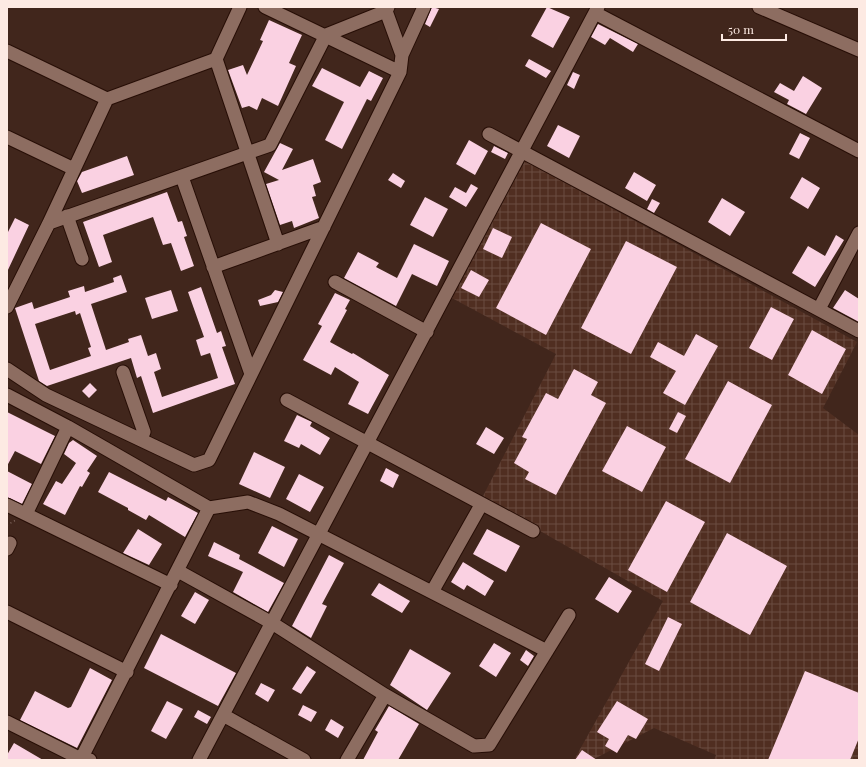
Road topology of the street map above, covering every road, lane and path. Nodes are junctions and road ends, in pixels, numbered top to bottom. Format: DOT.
graph roads {
  1 [pos="240,7"];
  2 [pos="265,7"];
  3 [pos="424,7"];
  4 [pos="759,7"];
  5 [pos="387,9"];
  6 [pos="597,10"];
  7 [pos="773,10"];
  8 [pos="326,35"];
  9 [pos="859,50"];
  10 [pos="7,51"];
  11 [pos="402,55"];
  12 [pos="216,59"];
  13 [pos="400,72"];
  14 [pos="107,99"];
  15 [pos="489,134"];
  16 [pos="7,137"];
  17 [pos="859,151"];
  18 [pos="522,152"];
  19 [pos="248,153"];
  20 [pos="74,169"];
  21 [pos="182,177"];
  22 [pos="68,216"];
  23 [pos="49,223"];
  24 [pos="324,227"];
  25 [pos="859,233"];
  26 [pos="278,244"];
  27 [pos="82,259"];
  28 [pos="214,267"];
  29 [pos="334,282"];
  30 [pos="7,307"];
  31 [pos="819,309"];
  32 [pos="859,331"];
  33 [pos="427,332"];
  34 [pos="7,369"];
  35 [pos="123,372"];
  36 [pos="251,374"];
  37 [pos="7,395"];
  38 [pos="287,400"];
  39 [pos="68,427"];
  40 [pos="140,440"];
  41 [pos="368,443"];
  42 [pos="7,505"];
  43 [pos="481,505"];
  44 [pos="209,508"];
  45 [pos="26,514"];
  46 [pos="533,531"];
  47 [pos="319,534"];
  48 [pos="178,571"];
  49 [pos="171,585"];
  50 [pos="432,592"];
  51 [pos="7,612"];
  52 [pos="569,615"];
  53 [pos="272,623"];
  54 [pos="547,652"];
  55 [pos="127,672"];
  56 [pos="385,696"];
  57 [pos="223,715"];
  58 [pos="7,722"];
  59 [pos="85,760"];
  60 [pos="199,760"];
  61 [pos="304,760"];
  62 [pos="347,760"];
  1 -- 12 [label="street"];
  2 -- 8 [label="street"];
  3 -- 11 [label="street"];
  4 -- 7 [label="street"];
  5 -- 8 [label="street"];
  5 -- 11 [label="street"];
  6 -- 17 [label="street"];
  6 -- 18 [label="street"];
  7 -- 9 [label="street"];
  8 -- 13 [label="street"];
  8 -- 19 [label="street"];
  10 -- 14 [label="street"];
  11 -- 13 [label="street"];
  12 -- 14 [label="street"];
  12 -- 19 [label="street"];
  13 -- 24 [label="street"];
  14 -- 20 [label="street"];
  15 -- 18 [label="street"];
  16 -- 20 [label="street"];
  18 -- 31 [label="street"];
  18 -- 33 [label="street"];
  19 -- 21 [label="street"];
  19 -- 26 [label="street"];
  20 -- 23 [label="street"];
  21 -- 22 [label="street"];
  21 -- 28 [label="street"];
  22 -- 23 [label="street"];
  22 -- 27 [label="street"];
  23 -- 30 [label="street"];
  24 -- 26 [label="street"];
  24 -- 36 [label="street"];
  25 -- 31 [label="street"];
  26 -- 28 [label="street"];
  28 -- 36 [label="street"];
  29 -- 33 [label="street"];
  31 -- 32 [label="street"];
  33 -- 41 [label="street"];
  34 -- 40 [label="street"];
  35 -- 40 [label="street"];
  36 -- 40 [label="street"];
  37 -- 39 [label="street"];
  38 -- 41 [label="street"];
  39 -- 44 [label="street"];
  39 -- 45 [label="street"];
  41 -- 43 [label="street"];
  41 -- 47 [label="street"];
  42 -- 45 [label="street"];
  43 -- 46 [label="street"];
  43 -- 50 [label="street"];
  44 -- 47 [label="street"];
  44 -- 48 [label="street"];
  45 -- 49 [label="street"];
  47 -- 50 [label="street"];
  47 -- 53 [label="street"];
  48 -- 49 [label="street"];
  48 -- 53 [label="street"];
  49 -- 55 [label="street"];
  50 -- 54 [label="street"];
  51 -- 55 [label="street"];
  52 -- 54 [label="street"];
  53 -- 56 [label="street"];
  53 -- 57 [label="street"];
  54 -- 56 [label="street"];
  55 -- 59 [label="street"];
  56 -- 62 [label="street"];
  57 -- 60 [label="street"];
  57 -- 61 [label="street"];
  58 -- 59 [label="street"];
}
